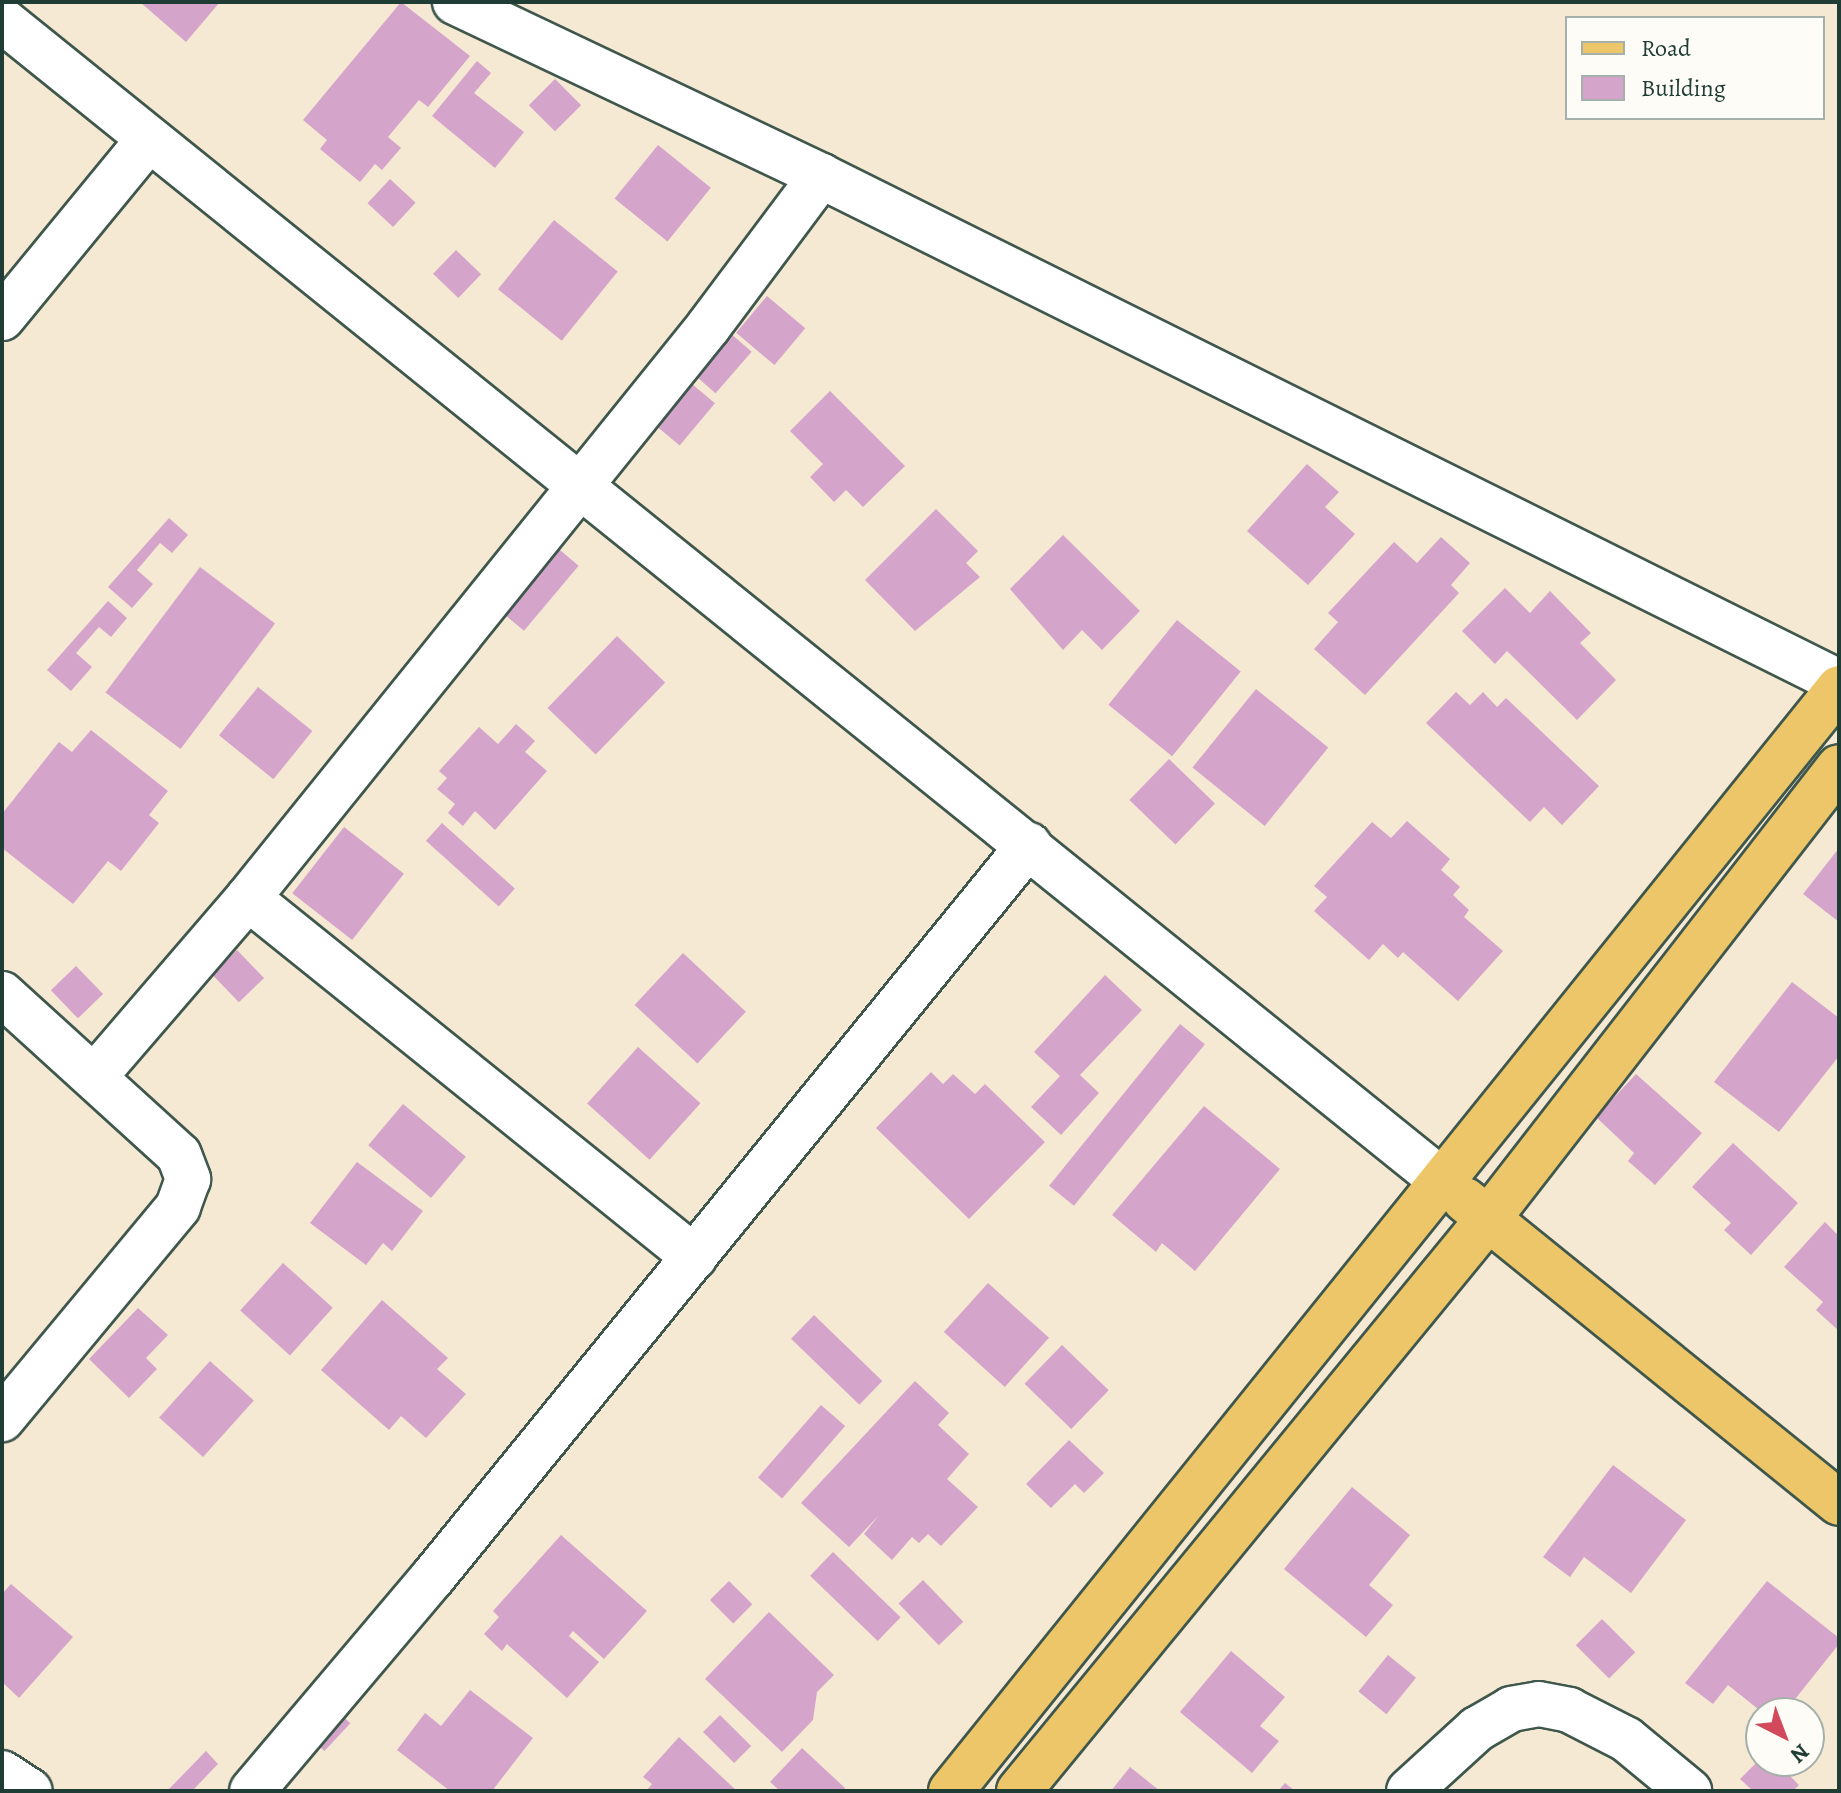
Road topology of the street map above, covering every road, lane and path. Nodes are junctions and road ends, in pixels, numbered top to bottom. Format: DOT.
graph roads {
  1 [pos="455,2"];
  2 [pos="2,20"];
  3 [pos="148,140"];
  4 [pos="821,176"];
  5 [pos="2,318"];
  6 [pos="581,484"];
  7 [pos="1839,685"];
  8 [pos="1839,767"];
  9 [pos="1029,845"];
  10 [pos="248,898"];
  11 [pos="2,994"];
  12 [pos="95,1076"];
  13 [pos="1445,1183"];
  14 [pos="1488,1219"];
  15 [pos="694,1257"];
  16 [pos="2,1419"];
  17 [pos="1199,1486"];
  18 [pos="1839,1503"];
  19 [pos="1243,1518"];
  20 [pos="2,1773"];
  21 [pos="30,1791"];
  22 [pos="252,1791"];
  23 [pos="951,1791"];
  24 [pos="1019,1791"];
  25 [pos="1409,1791"];
  26 [pos="1689,1791"];
  1 -- 4 [label="street"];
  2 -- 3 [label="street"];
  3 -- 5 [label="street"];
  3 -- 6 [label="street"];
  4 -- 6 [label="street"];
  4 -- 7 [label="street"];
  6 -- 9 [label="street"];
  6 -- 10 [label="street"];
  7 -- 13 [label="main road"];
  8 -- 14 [label="main road"];
  9 -- 13 [label="street"];
  9 -- 15 [label="street"];
  10 -- 12 [label="street"];
  10 -- 15 [label="street"];
  11 -- 12 [label="street"];
  12 -- 16 [label="street"];
  13 -- 14 [label="main road"];
  13 -- 17 [label="main road"];
  14 -- 18 [label="main road"];
  14 -- 19 [label="main road"];
  15 -- 22 [label="street"];
  17 -- 19 [label="main road"];
  17 -- 23 [label="main road"];
  19 -- 24 [label="main road"];
  20 -- 21 [label="street"];
  25 -- 26 [label="street"];
}
